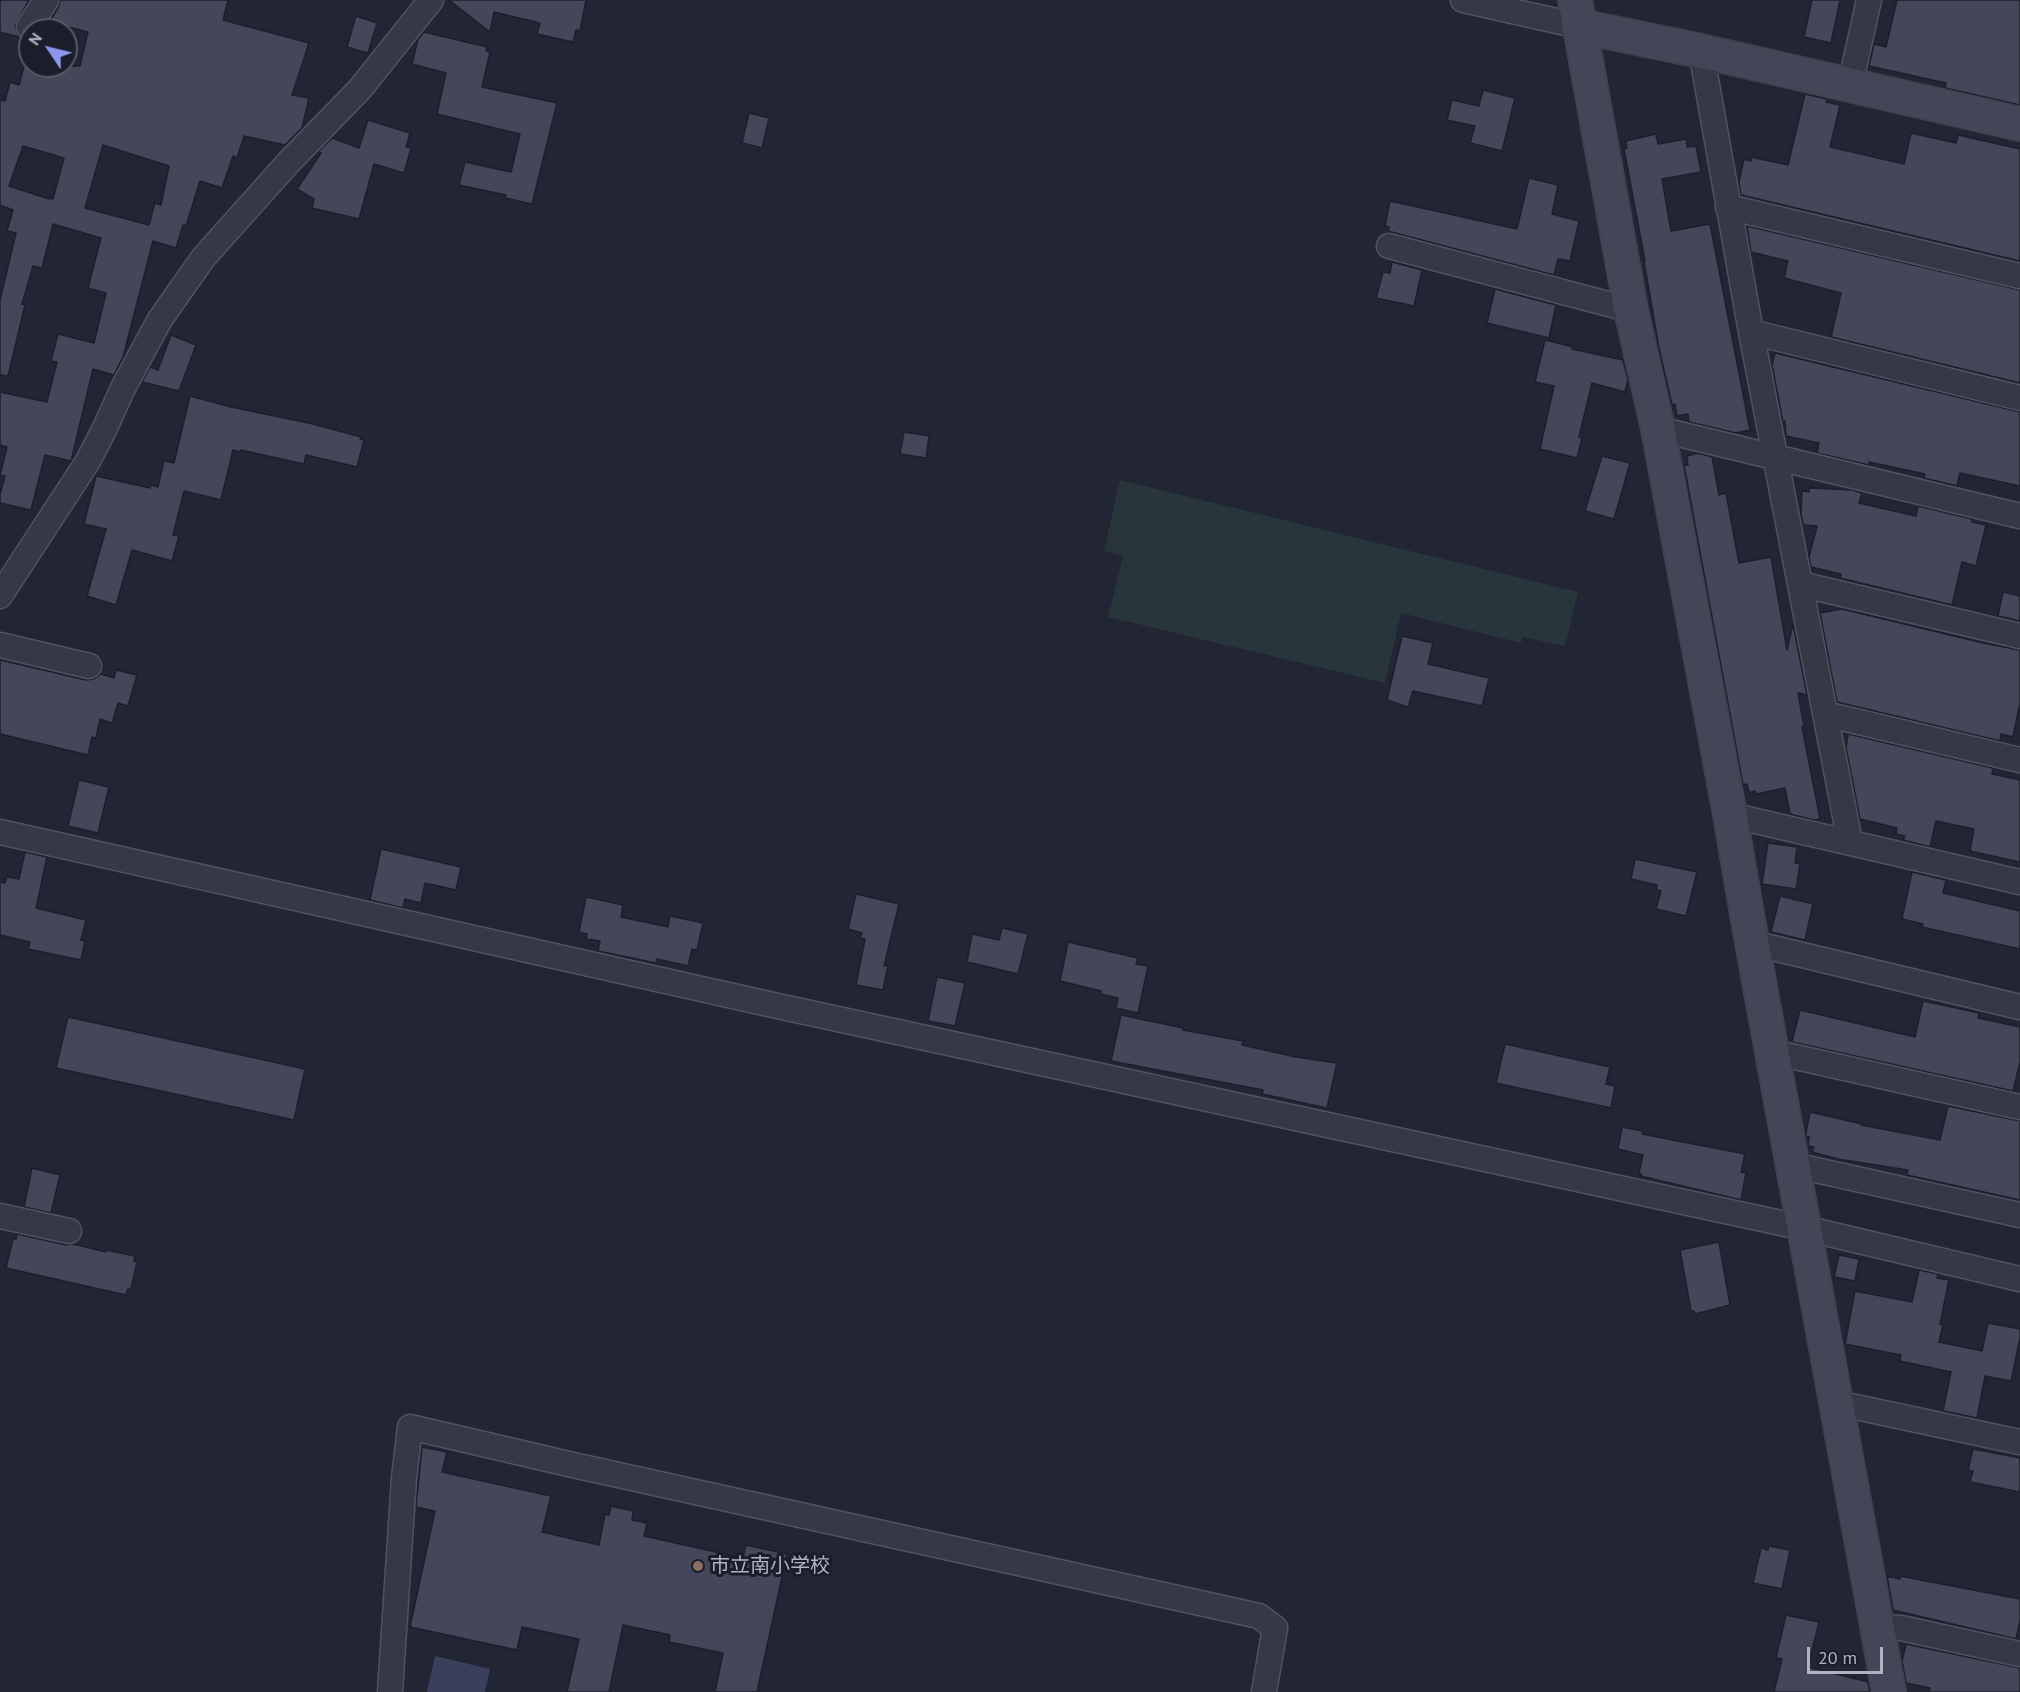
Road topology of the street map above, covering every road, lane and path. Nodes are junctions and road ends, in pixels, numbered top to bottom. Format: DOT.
graph roads {
  1 [pos="46,0"];
  2 [pos="431,0"];
  3 [pos="1463,0"];
  4 [pos="1869,0"];
  5 [pos="1577,13"];
  6 [pos="35,18"];
  7 [pos="1701,51"];
  8 [pos="1850,85"];
  9 [pos="2020,124"];
  10 [pos="1728,207"];
  11 [pos="1389,246"];
  12 [pos="2020,276"];
  13 [pos="1630,310"];
  14 [pos="1751,332"];
  15 [pos="2020,398"];
  16 [pos="1658,429"];
  17 [pos="1776,457"];
  18 [pos="2020,516"];
  19 [pos="1800,584"];
  20 [pos="0,596"];
  21 [pos="2020,636"];
  22 [pos="0,645"];
  23 [pos="89,666"];
  24 [pos="1825,714"];
  25 [pos="2020,760"];
  26 [pos="1730,815"];
  27 [pos="0,832"];
  28 [pos="1850,842"];
  29 [pos="2020,882"];
  30 [pos="1752,943"];
  31 [pos="2020,1006"];
  32 [pos="1773,1052"];
  33 [pos="2020,1107"];
  34 [pos="1793,1165"];
  35 [pos="2020,1215"];
  36 [pos="0,1216"];
  37 [pos="1804,1228"];
  38 [pos="69,1231"];
  39 [pos="2020,1279"];
  40 [pos="1837,1403"];
  41 [pos="2020,1442"];
  42 [pos="1876,1627"];
  43 [pos="2020,1654"];
  44 [pos="390,1692"];
  45 [pos="1264,1692"];
  46 [pos="1889,1692"];
  1 -- 6 [label="street"];
  2 -- 20 [label="street"];
  3 -- 5 [label="street"];
  4 -- 8 [label="street"];
  5 -- 7 [label="street"];
  5 -- 13 [label="street"];
  7 -- 8 [label="street"];
  7 -- 10 [label="street"];
  8 -- 9 [label="street"];
  10 -- 12 [label="street"];
  10 -- 14 [label="street"];
  11 -- 13 [label="street"];
  13 -- 16 [label="street"];
  14 -- 15 [label="street"];
  14 -- 17 [label="street"];
  16 -- 17 [label="street"];
  16 -- 26 [label="street"];
  17 -- 18 [label="street"];
  17 -- 19 [label="street"];
  19 -- 21 [label="street"];
  19 -- 24 [label="street"];
  22 -- 23 [label="street"];
  24 -- 25 [label="street"];
  24 -- 28 [label="street"];
  26 -- 28 [label="street"];
  26 -- 30 [label="street"];
  27 -- 37 [label="street"];
  28 -- 29 [label="street"];
  30 -- 31 [label="street"];
  30 -- 32 [label="street"];
  32 -- 33 [label="street"];
  32 -- 34 [label="street"];
  34 -- 35 [label="street"];
  34 -- 37 [label="street"];
  36 -- 38 [label="street"];
  37 -- 39 [label="street"];
  37 -- 40 [label="street"];
  40 -- 41 [label="street"];
  40 -- 42 [label="street"];
  42 -- 43 [label="street"];
  42 -- 46 [label="street"];
  44 -- 45 [label="street"];
}
